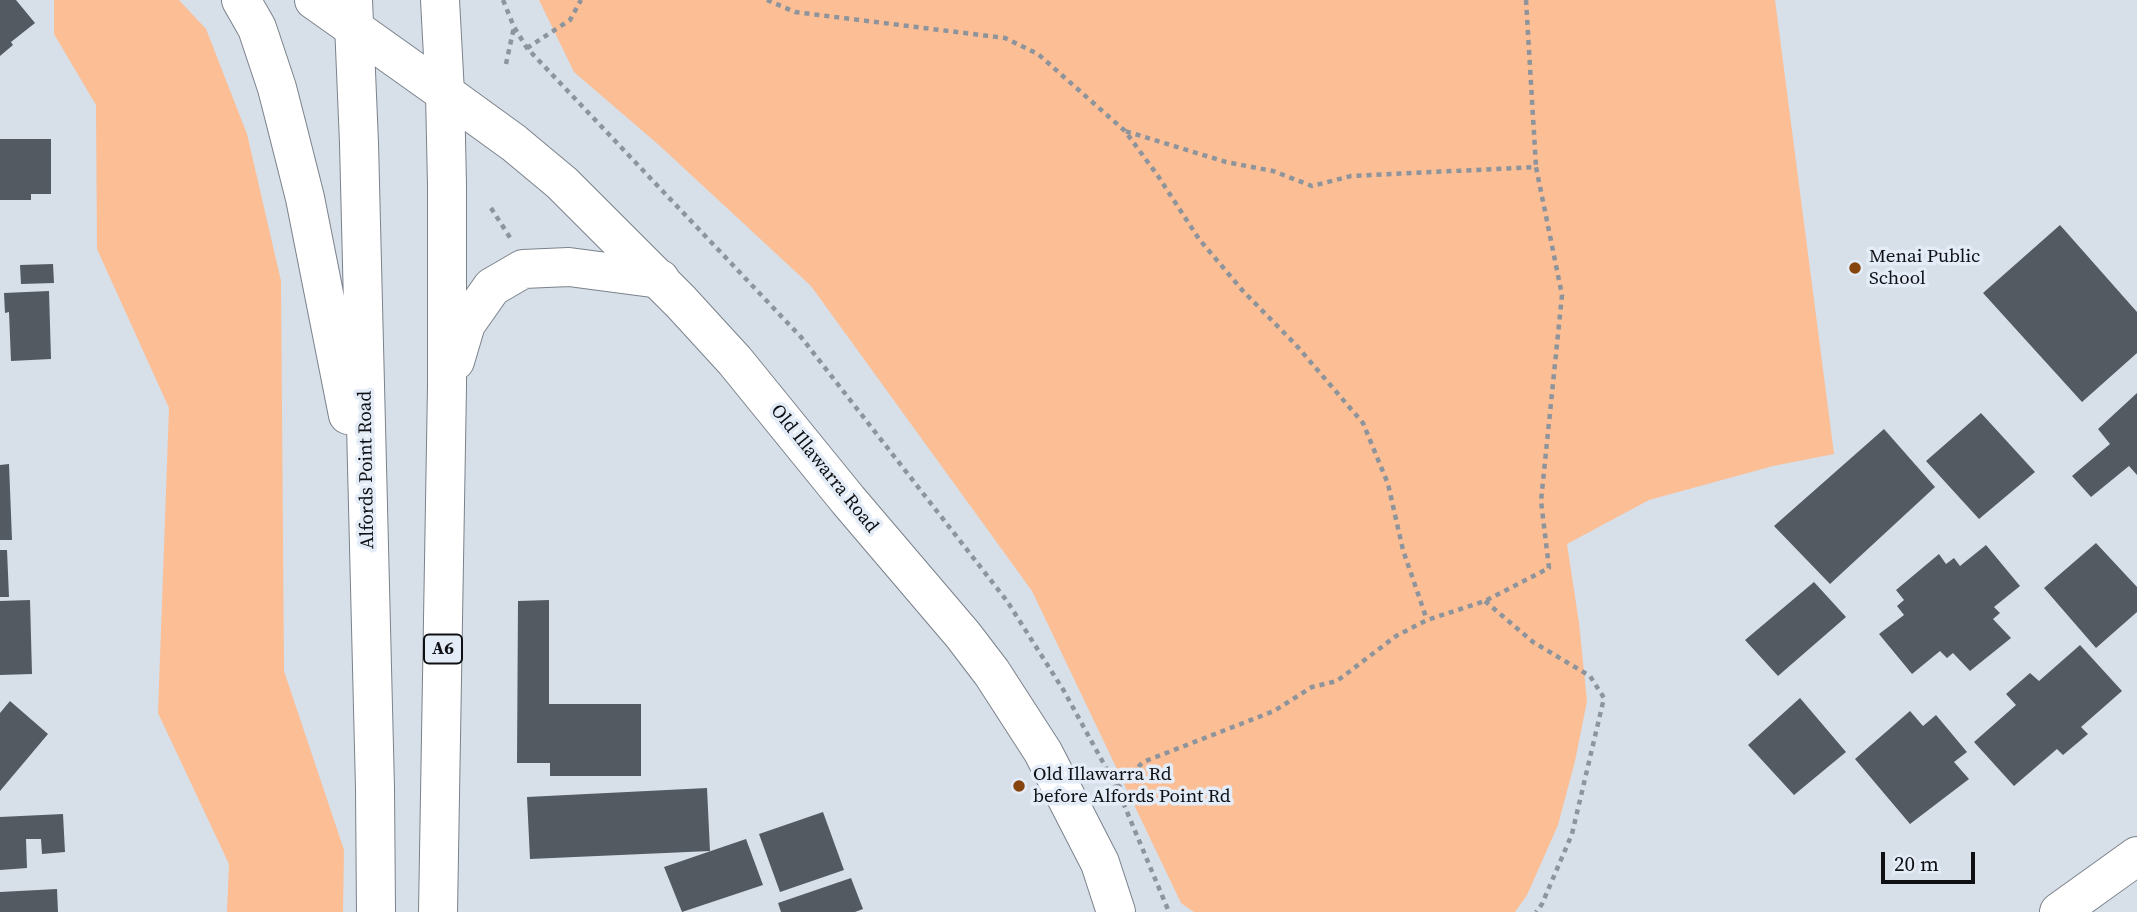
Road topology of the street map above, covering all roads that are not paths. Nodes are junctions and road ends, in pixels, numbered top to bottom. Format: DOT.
graph roads {
  1 [pos="241,0"];
  2 [pos="314,0"];
  3 [pos="440,0"];
  4 [pos="354,15"];
  5 [pos="445,93"];
  6 [pos="660,279"];
  7 [pos="447,386"];
  8 [pos="368,520"];
  9 [pos="2137,856"];
  10 [pos="376,912"];
  11 [pos="438,912"];
  12 [pos="1116,912"];
  13 [pos="2059,912"];
  1 -- 8 [label="main road"];
  2 -- 4 [label="main road, Old Illawarra Road"];
  3 -- 5 [label="main road, A6"];
  4 -- 5 [label="main road, Old Illawarra Road"];
  4 -- 8 [label="main road, Alfords Point Road"];
  5 -- 6 [label="main road, Old Illawarra Road"];
  5 -- 7 [label="main road, A6"];
  6 -- 7 [label="main road"];
  6 -- 12 [label="main road, Old Illawarra Road"];
  7 -- 11 [label="main road, A6"];
  8 -- 10 [label="main road, Alfords Point Road"];
  9 -- 13 [label="main road"];
}
